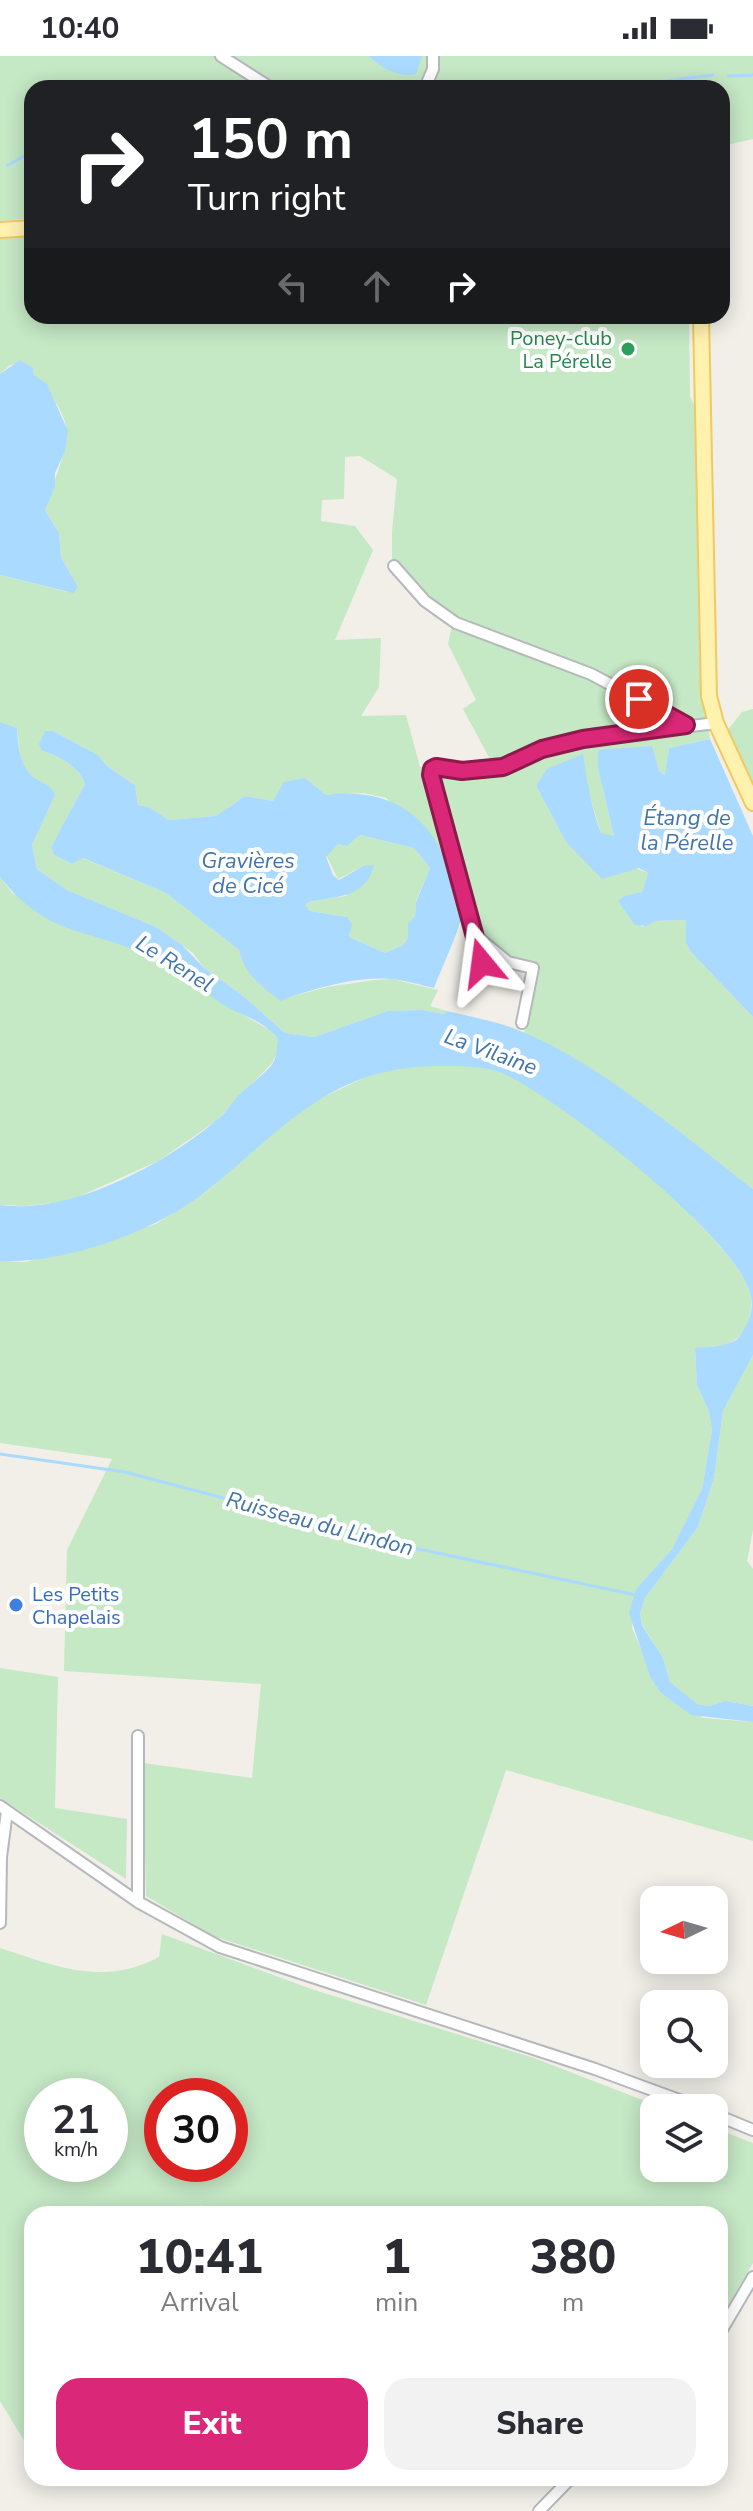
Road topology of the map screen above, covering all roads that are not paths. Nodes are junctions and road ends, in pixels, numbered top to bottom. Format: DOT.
graph roads {
  1 [pos="221,56"];
  2 [pos="433,56"];
  3 [pos="258,80"];
  4 [pos="428,80"];
  5 [pos="24,228"];
  6 [pos="0,230"];
  7 [pos="701,324"];
  8 [pos="394,566"];
  9 [pos="716,723"];
  10 [pos="686,725"];
  11 [pos="753,803"];
  12 [pos="474,934"];
  13 [pos="482,963"];
  14 [pos="522,1023"];
  15 [pos="138,1736"];
  16 [pos="4,1809"];
  17 [pos="138,1902"];
  18 [pos="0,1923"];
  19 [pos="663,2094"];
  20 [pos="728,2120"];
  21 [pos="753,2130"];
  22 [pos="753,2277"];
  23 [pos="728,2319"];
  24 [pos="563,2486"];
  25 [pos="539,2511"];
  1 -- 3 [label="street"];
  2 -- 4 [label="street"];
  5 -- 6 [label="main road"];
  7 -- 9 [label="main road"];
  8 -- 10 [label="street"];
  9 -- 10 [label="street"];
  9 -- 11 [label="main road"];
  10 -- 12 [label="street"];
  12 -- 13 [label="street"];
  12 -- 14 [label="street"];
  15 -- 17 [label="street"];
  16 -- 17 [label="street"];
  16 -- 18 [label="street"];
  17 -- 19 [label="street"];
  20 -- 21 [label="street"];
  22 -- 23 [label="street"];
  24 -- 25 [label="street"];
}
